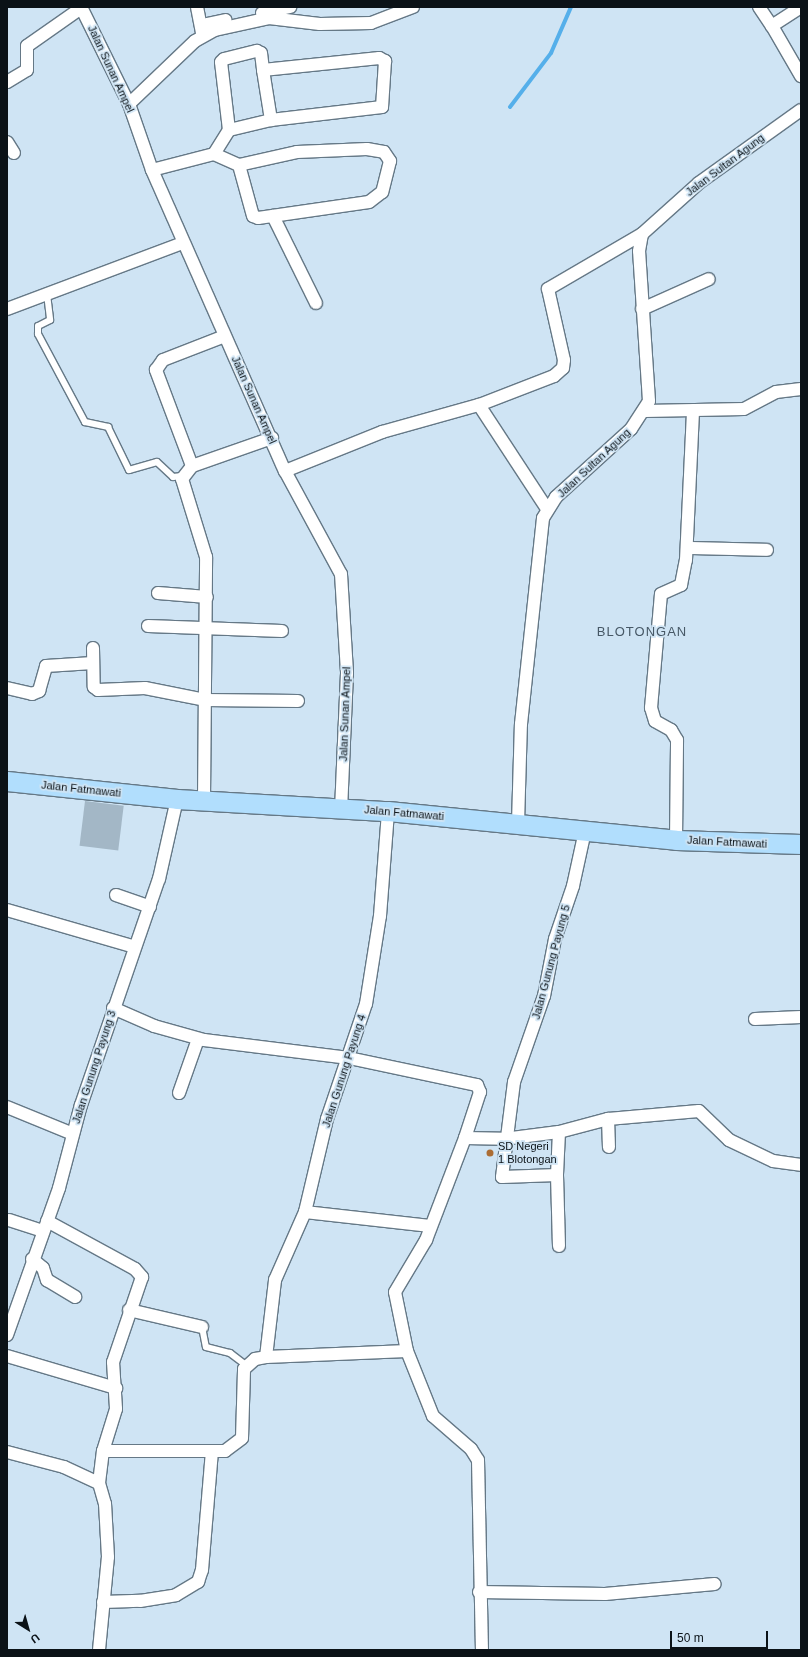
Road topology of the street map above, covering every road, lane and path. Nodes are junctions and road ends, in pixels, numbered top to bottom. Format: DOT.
graph roads {
  1 [pos="81,7"];
  2 [pos="197,7"];
  3 [pos="290,7"];
  4 [pos="413,7"];
  5 [pos="759,7"];
  6 [pos="801,7"];
  7 [pos="772,26"];
  8 [pos="202,31"];
  9 [pos="263,70"];
  10 [pos="801,76"];
  11 [pos="7,82"];
  12 [pos="129,104"];
  13 [pos="801,110"];
  14 [pos="271,120"];
  15 [pos="228,130"];
  16 [pos="7,142"];
  17 [pos="14,153"];
  18 [pos="214,154"];
  19 [pos="239,165"];
  20 [pos="152,170"];
  21 [pos="273,216"];
  22 [pos="642,234"];
  23 [pos="183,243"];
  24 [pos="709,279"];
  25 [pos="47,294"];
  26 [pos="316,303"];
  27 [pos="7,309"];
  28 [pos="642,309"];
  29 [pos="225,336"];
  30 [pos="801,389"];
  31 [pos="479,405"];
  32 [pos="693,410"];
  33 [pos="645,411"];
  34 [pos="272,438"];
  35 [pos="192,466"];
  36 [pos="285,471"];
  37 [pos="182,476"];
  38 [pos="546,509"];
  39 [pos="687,548"];
  40 [pos="767,550"];
  41 [pos="158,592"];
  42 [pos="207,597"];
  43 [pos="148,626"];
  44 [pos="207,631"];
  45 [pos="282,631"];
  46 [pos="94,648"];
  47 [pos="93,663"];
  48 [pos="7,688"];
  49 [pos="205,700"];
  50 [pos="298,701"];
  51 [pos="7,781"];
  52 [pos="177,799"];
  53 [pos="204,799"];
  54 [pos="340,808"];
  55 [pos="388,810"];
  56 [pos="518,823"];
  57 [pos="585,831"];
  58 [pos="676,840"];
  59 [pos="801,844"];
  60 [pos="116,895"];
  61 [pos="150,906"];
  62 [pos="7,910"];
  63 [pos="135,947"];
  64 [pos="113,1008"];
  65 [pos="801,1017"];
  66 [pos="755,1019"];
  67 [pos="198,1039"];
  68 [pos="349,1058"];
  69 [pos="179,1093"];
  70 [pos="7,1107"];
  71 [pos="608,1119"];
  72 [pos="559,1132"];
  73 [pos="73,1134"];
  74 [pos="465,1138"];
  75 [pos="504,1139"];
  76 [pos="609,1147"];
  77 [pos="801,1166"];
  78 [pos="557,1175"];
  79 [pos="305,1212"];
  80 [pos="9,1220"];
  81 [pos="45,1226"];
  82 [pos="430,1226"];
  83 [pos="559,1246"];
  84 [pos="32,1259"];
  85 [pos="75,1297"];
  86 [pos="129,1310"];
  87 [pos="202,1326"];
  88 [pos="7,1335"];
  89 [pos="407,1351"];
  90 [pos="7,1356"];
  91 [pos="266,1358"];
  92 [pos="246,1365"];
  93 [pos="116,1388"];
  94 [pos="102,1451"];
  95 [pos="7,1452"];
  96 [pos="212,1452"];
  97 [pos="99,1483"];
  98 [pos="715,1584"];
  99 [pos="479,1592"];
  100 [pos="103,1602"];
  101 [pos="101,1648"];
  102 [pos="482,1650"];
  1 -- 11 [label="street"];
  1 -- 12 [label="street, Jalan Sunan Ampel"];
  2 -- 8 [label="street"];
  3 -- 8 [label="street"];
  4 -- 8 [label="street"];
  5 -- 7 [label="street"];
  6 -- 7 [label="street"];
  7 -- 10 [label="street"];
  8 -- 12 [label="street"];
  9 -- 14 [label="street"];
  9 -- 14 [label="street"];
  9 -- 15 [label="street"];
  12 -- 20 [label="street, Jalan Sunan Ampel"];
  13 -- 22 [label="street, Jalan Sultan Agung"];
  14 -- 15 [label="street"];
  15 -- 18 [label="street"];
  16 -- 17 [label="street"];
  18 -- 19 [label="street"];
  18 -- 20 [label="street"];
  19 -- 21 [label="street"];
  19 -- 21 [label="street"];
  20 -- 23 [label="street, Jalan Sunan Ampel"];
  21 -- 26 [label="street"];
  22 -- 28 [label="street, Jalan Sultan Agung"];
  22 -- 31 [label="street"];
  23 -- 25 [label="street"];
  23 -- 29 [label="street, Jalan Sunan Ampel"];
  24 -- 28 [label="street"];
  25 -- 27 [label="street"];
  25 -- 37 [label="lane"];
  28 -- 33 [label="street, Jalan Sultan Agung"];
  29 -- 34 [label="street, Jalan Sunan Ampel"];
  29 -- 35 [label="street"];
  30 -- 32 [label="street"];
  31 -- 36 [label="street"];
  31 -- 38 [label="street"];
  32 -- 33 [label="street"];
  32 -- 39 [label="street"];
  33 -- 38 [label="street, Jalan Sultan Agung"];
  34 -- 35 [label="street"];
  34 -- 36 [label="street, Jalan Sunan Ampel"];
  35 -- 37 [label="street"];
  36 -- 54 [label="street, Jalan Sunan Ampel"];
  37 -- 42 [label="street"];
  38 -- 56 [label="street"];
  39 -- 40 [label="street"];
  39 -- 58 [label="street"];
  41 -- 42 [label="street"];
  42 -- 44 [label="street"];
  43 -- 44 [label="street"];
  44 -- 45 [label="street"];
  44 -- 49 [label="street"];
  46 -- 47 [label="street"];
  47 -- 48 [label="street"];
  47 -- 49 [label="street"];
  49 -- 50 [label="street"];
  49 -- 53 [label="street"];
  51 -- 52 [label="main road, Jalan Fatmawati"];
  52 -- 53 [label="main road, Jalan Fatmawati"];
  52 -- 61 [label="street, Jalan Gunung Payung 3"];
  53 -- 54 [label="main road, Jalan Fatmawati"];
  54 -- 55 [label="main road, Jalan Fatmawati"];
  55 -- 56 [label="main road, Jalan Fatmawati"];
  55 -- 68 [label="street, Jalan Gunung Payung 4"];
  56 -- 57 [label="main road, Jalan Fatmawati"];
  57 -- 58 [label="main road, Jalan Fatmawati"];
  57 -- 75 [label="street, Jalan Gunung Payung 5"];
  58 -- 59 [label="main road, Jalan Fatmawati"];
  60 -- 61 [label="street"];
  61 -- 63 [label="street, Jalan Gunung Payung 3"];
  62 -- 63 [label="street"];
  63 -- 64 [label="street, Jalan Gunung Payung 3"];
  64 -- 67 [label="street"];
  64 -- 73 [label="street, Jalan Gunung Payung 3"];
  65 -- 66 [label="street"];
  67 -- 68 [label="street"];
  67 -- 69 [label="street"];
  68 -- 74 [label="street"];
  68 -- 79 [label="street, Jalan Gunung Payung 4"];
  70 -- 73 [label="street"];
  71 -- 72 [label="street"];
  71 -- 76 [label="street"];
  71 -- 77 [label="street"];
  72 -- 75 [label="street"];
  72 -- 78 [label="street"];
  73 -- 81 [label="street, Jalan Gunung Payung 3"];
  74 -- 75 [label="street"];
  74 -- 82 [label="street"];
  75 -- 78 [label="street, Jalan Gunung Payung 5"];
  78 -- 83 [label="street"];
  79 -- 82 [label="street"];
  79 -- 91 [label="street, Jalan Gunung Payung 4"];
  80 -- 81 [label="street"];
  81 -- 84 [label="street, Jalan Gunung Payung 3"];
  81 -- 86 [label="street"];
  82 -- 89 [label="street"];
  84 -- 85 [label="street"];
  84 -- 88 [label="street, Jalan Gunung Payung 3"];
  86 -- 87 [label="street"];
  86 -- 93 [label="street"];
  87 -- 92 [label="lane"];
  89 -- 91 [label="street"];
  89 -- 99 [label="street"];
  90 -- 93 [label="street"];
  91 -- 92 [label="street"];
  92 -- 96 [label="street"];
  93 -- 94 [label="street"];
  94 -- 96 [label="street"];
  94 -- 97 [label="street"];
  95 -- 97 [label="street"];
  96 -- 100 [label="street"];
  97 -- 100 [label="street"];
  98 -- 99 [label="street"];
  99 -- 102 [label="street"];
  100 -- 101 [label="street"];
}
